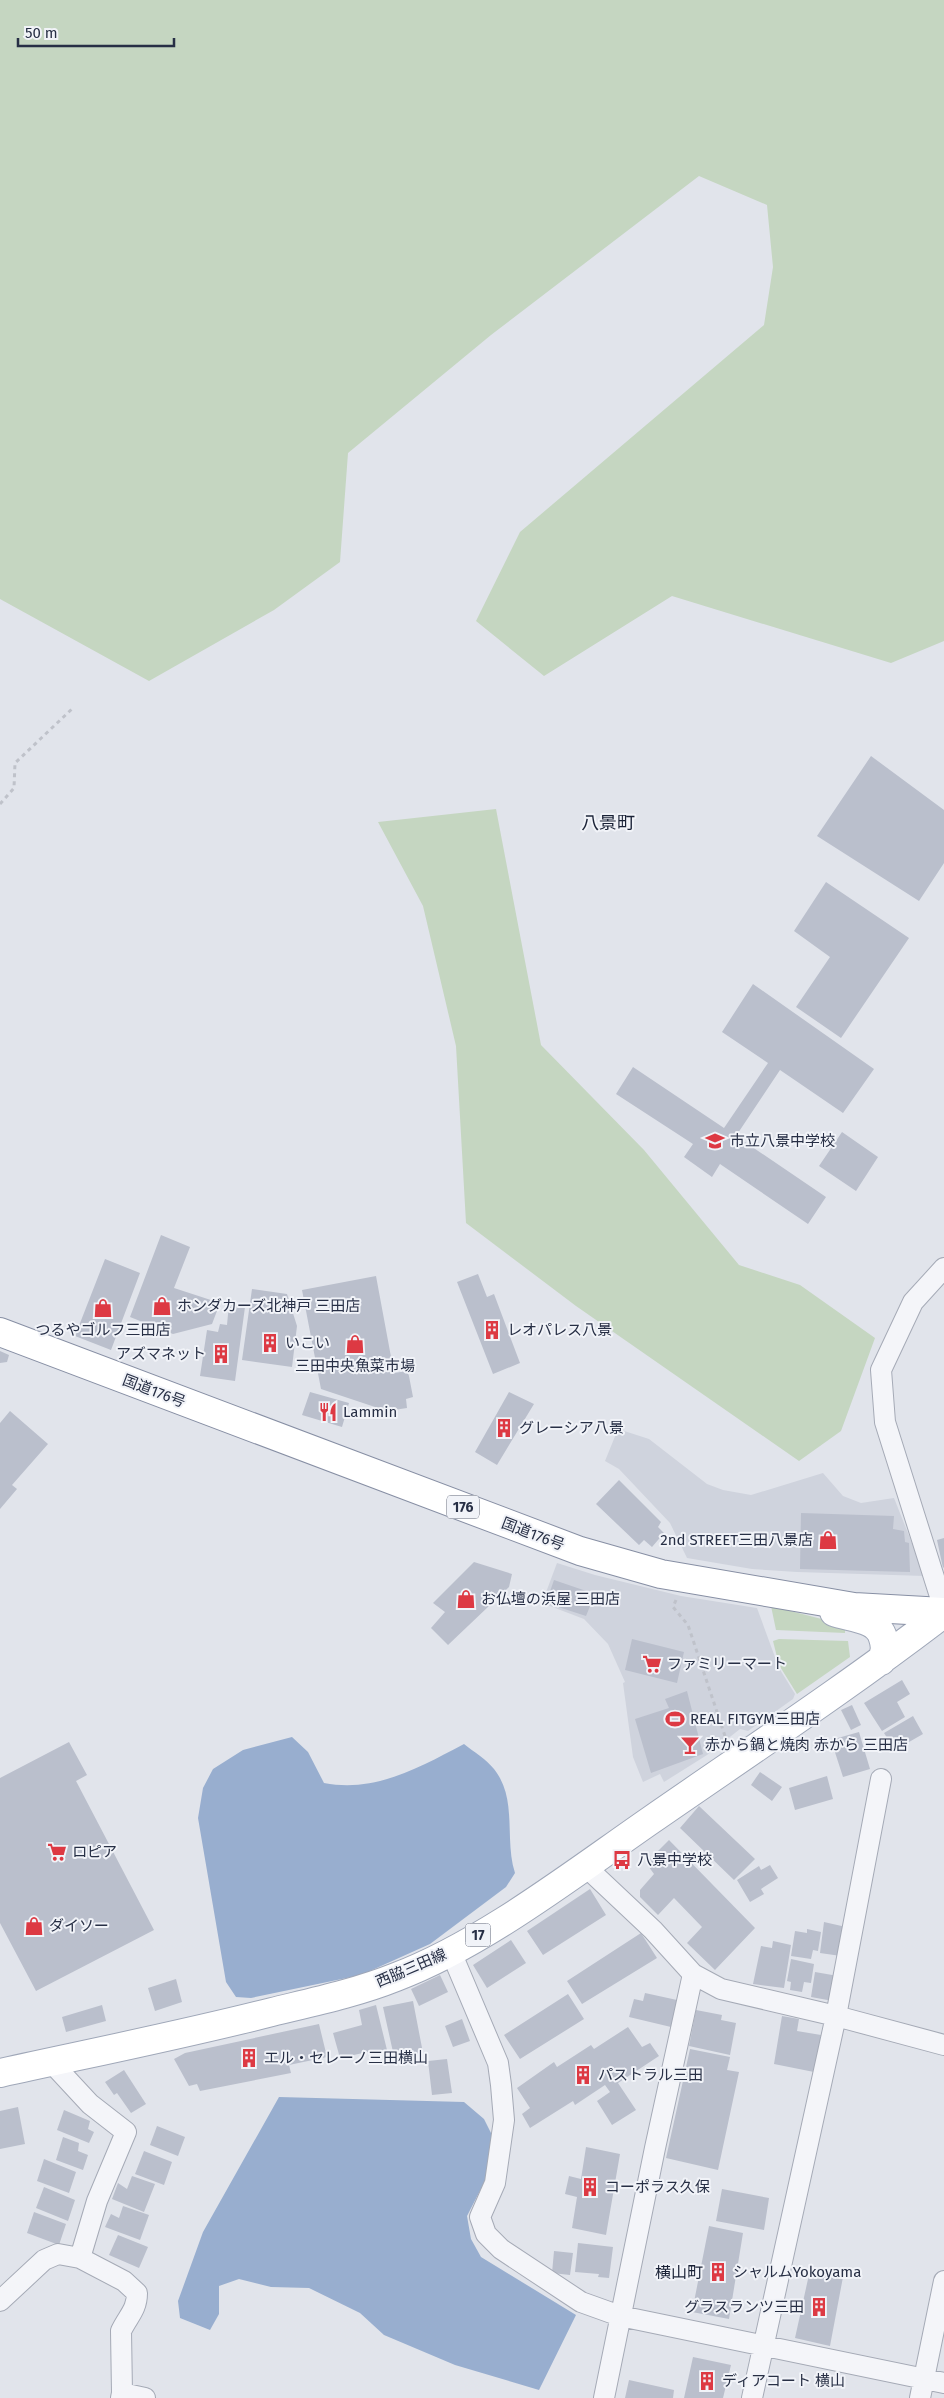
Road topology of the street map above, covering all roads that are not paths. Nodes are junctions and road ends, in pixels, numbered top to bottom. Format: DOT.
graph roads {
  1 [pos="944,1268"];
  2 [pos="0,1332"];
  3 [pos="773,1593"];
  4 [pos="944,1612"];
  5 [pos="944,1637"];
  6 [pos="886,1657"];
  7 [pos="882,1779"];
  8 [pos="585,1866"];
  9 [pos="451,1952"];
  10 [pos="693,1974"];
  11 [pos="836,2016"];
  12 [pos="944,2045"];
  13 [pos="51,2062"];
  14 [pos="0,2073"];
  15 [pos="80,2258"];
  16 [pos="944,2281"];
  17 [pos="0,2301"];
  18 [pos="620,2316"];
  19 [pos="763,2346"];
  20 [pos="930,2387"];
  21 [pos="122,2396"];
  22 [pos="145,2398"];
  23 [pos="604,2398"];
  24 [pos="752,2398"];
  1 -- 4 [label="street"];
  2 -- 3 [label="main road, 国道176号 / 176"];
  3 -- 4 [label="main road, 国道176号 / 176"];
  3 -- 6 [label="main road"];
  4 -- 6 [label="main road, 西脇三田線 / 17"];
  5 -- 6 [label="main road, 西脇三田線 / 17"];
  6 -- 8 [label="main road, 西脇三田線 / 17"];
  7 -- 11 [label="street"];
  8 -- 9 [label="main road, 西脇三田線 / 17"];
  8 -- 10 [label="street"];
  9 -- 13 [label="main road, 西脇三田線 / 17"];
  9 -- 18 [label="street"];
  10 -- 11 [label="street"];
  10 -- 18 [label="street"];
  11 -- 12 [label="street"];
  11 -- 19 [label="street"];
  13 -- 14 [label="main road, 西脇三田線 / 17"];
  13 -- 15 [label="street"];
  15 -- 17 [label="street"];
  15 -- 21 [label="street"];
  16 -- 20 [label="street"];
  18 -- 19 [label="street"];
  18 -- 23 [label="street"];
  19 -- 20 [label="street"];
  19 -- 24 [label="street"];
  21 -- 22 [label="street"];
}
